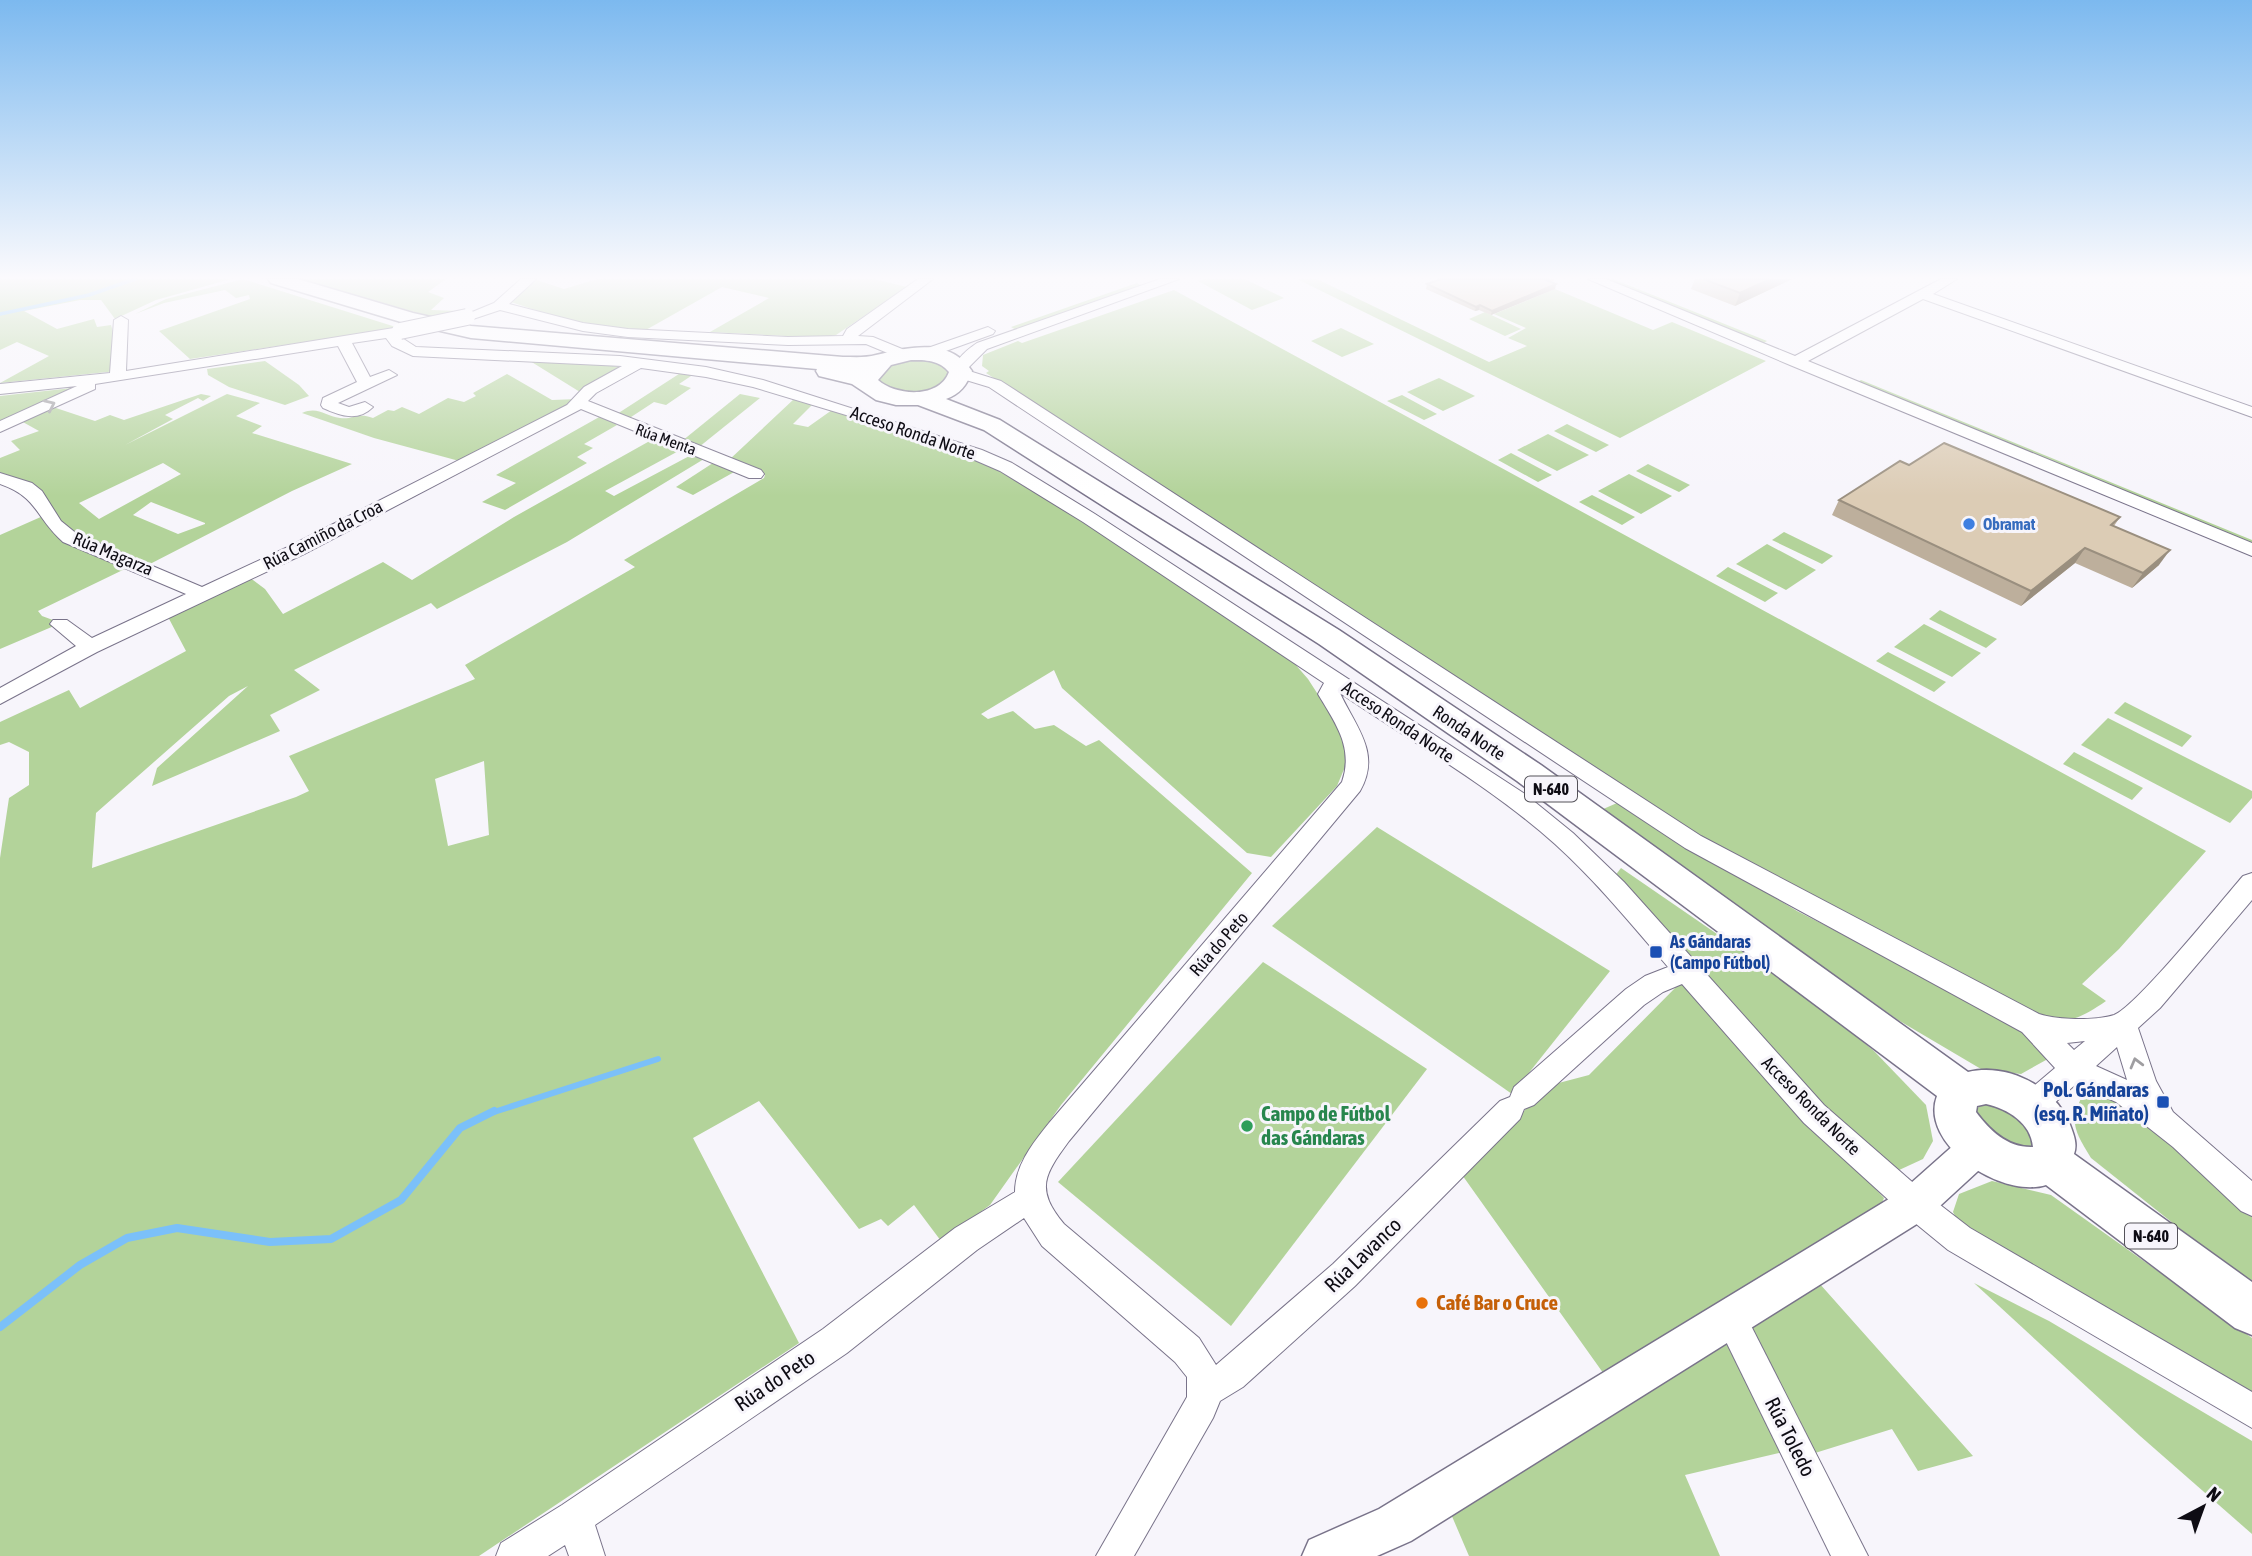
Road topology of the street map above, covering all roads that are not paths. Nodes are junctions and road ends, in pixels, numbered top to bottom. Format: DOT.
graph roads {
  1 [pos="119,352"];
  2 [pos="277,352"];
  3 [pos="349,352"];
  4 [pos="425,352"];
  5 [pos="696,352"];
  6 [pos="896,352"];
  7 [pos="931,352"];
  8 [pos="974,352"];
  9 [pos="1783,352"];
  10 [pos="1785,352"];
  11 [pos="1816,352"];
  12 [pos="2083,352"];
  13 [pos="927,353"];
  14 [pos="902,354"];
  15 [pos="781,359"];
  16 [pos="1802,359"];
  17 [pos="879,362"];
  18 [pos="639,363"];
  19 [pos="389,375"];
  20 [pos="959,376"];
  21 [pos="118,377"];
  22 [pos="97,379"];
  23 [pos="366,384"];
  24 [pos="868,384"];
  25 [pos="0,389"];
  26 [pos="888,396"];
  27 [pos="919,398"];
  28 [pos="579,403"];
  29 [pos="365,407"];
  30 [pos="2252,412"];
  31 [pos="862,415"];
  32 [pos="992,425"];
  33 [pos="0,427"];
  34 [pos="755,474"];
  35 [pos="0,478"];
  36 [pos="2252,536"];
  37 [pos="2252,550"];
  38 [pos="204,594"];
  39 [pos="60,624"];
  40 [pos="90,647"];
  41 [pos="1336,680"];
  42 [pos="0,697"];
  43 [pos="2252,883"];
  44 [pos="1687,970"];
  45 [pos="2030,1023"];
  46 [pos="2124,1026"];
  47 [pos="2075,1070"];
  48 [pos="1962,1091"];
  49 [pos="2032,1105"];
  50 [pos="2183,1137"];
  51 [pos="1977,1148"];
  52 [pos="2050,1162"];
  53 [pos="1031,1200"];
  54 [pos="2252,1201"];
  55 [pos="1915,1203"];
  56 [pos="2252,1311"];
  57 [pos="1730,1317"];
  58 [pos="1206,1393"];
  59 [pos="2252,1411"];
  60 [pos="575,1518"];
  61 [pos="514,1556"];
  62 [pos="587,1556"];
  63 [pos="1114,1556"];
  64 [pos="1325,1556"];
  65 [pos="1850,1556"];
  1 -- 21 [label="street"];
  2 -- 21 [label="street"];
  3 -- 23 [label="street"];
  4 -- 18 [label="street, Acceso Ronda Norte"];
  5 -- 15 [label="highway, Ronda Norte / N-640"];
  6 -- 14 [label="street"];
  7 -- 13 [label="street"];
  8 -- 20 [label="street"];
  9 -- 16 [label="street"];
  10 -- 16 [label="street"];
  11 -- 16 [label="street"];
  12 -- 30 [label="street"];
  13 -- 14 [label="highway, Ronda Norte / N-640"];
  13 -- 20 [label="highway, Ronda Norte / N-640"];
  14 -- 17 [label="highway, Ronda Norte / N-640"];
  15 -- 17 [label="highway, Ronda Norte / N-640"];
  15 -- 24 [label="highway, Ronda Norte / N-640"];
  16 -- 36 [label="street"];
  16 -- 37 [label="street"];
  17 -- 24 [label="highway"];
  18 -- 28 [label="street, Rúa Camiño da Croa"];
  18 -- 31 [label="street, Acceso Ronda Norte"];
  19 -- 23 [label="street"];
  20 -- 27 [label="highway, Ronda Norte / N-640"];
  20 -- 32 [label="highway, Ronda Norte / N-640"];
  20 -- 45 [label="street"];
  21 -- 22 [label="street"];
  22 -- 25 [label="street"];
  33 -- 22 [label="street, one-way"];
  23 -- 29 [label="street"];
  24 -- 26 [label="highway, Ronda Norte / N-640"];
  26 -- 27 [label="highway, Ronda Norte / N-640"];
  26 -- 31 [label="street"];
  27 -- 32 [label="highway, Ronda Norte / N-640"];
  28 -- 34 [label="street, Rúa Menta"];
  28 -- 38 [label="street, Rúa Camiño da Croa"];
  31 -- 41 [label="street, Acceso Ronda Norte"];
  32 -- 48 [label="highway, Ronda Norte / N-640"];
  35 -- 38 [label="street, Rúa Magarza"];
  38 -- 40 [label="street, Rúa Camiño da Croa"];
  39 -- 40 [label="street"];
  40 -- 42 [label="street, Rúa Camiño da Croa"];
  41 -- 44 [label="street, Acceso Ronda Norte"];
  41 -- 53 [label="street, Rúa do Peto"];
  43 -- 46 [label="street"];
  44 -- 55 [label="street, Acceso Ronda Norte"];
  44 -- 58 [label="street, Rúa Lavanco"];
  45 -- 46 [label="street"];
  45 -- 47 [label="street"];
  46 -- 47 [label="street"];
  50 -- 46 [label="street, one-way"];
  47 -- 49 [label="street"];
  47 -- 50 [label="street"];
  48 -- 49 [label="highway"];
  48 -- 51 [label="highway"];
  49 -- 52 [label="highway"];
  50 -- 54 [label="street"];
  51 -- 52 [label="highway"];
  51 -- 55 [label="main road"];
  52 -- 56 [label="highway, N-640"];
  53 -- 58 [label="street"];
  53 -- 60 [label="street, Rúa do Peto"];
  55 -- 57 [label="main road"];
  55 -- 59 [label="street, Acceso Ronda Norte"];
  57 -- 64 [label="main road"];
  57 -- 65 [label="street, Rúa Toledo"];
  58 -- 63 [label="street"];
  60 -- 61 [label="street, Rúa do Peto"];
  60 -- 62 [label="street"];
}
